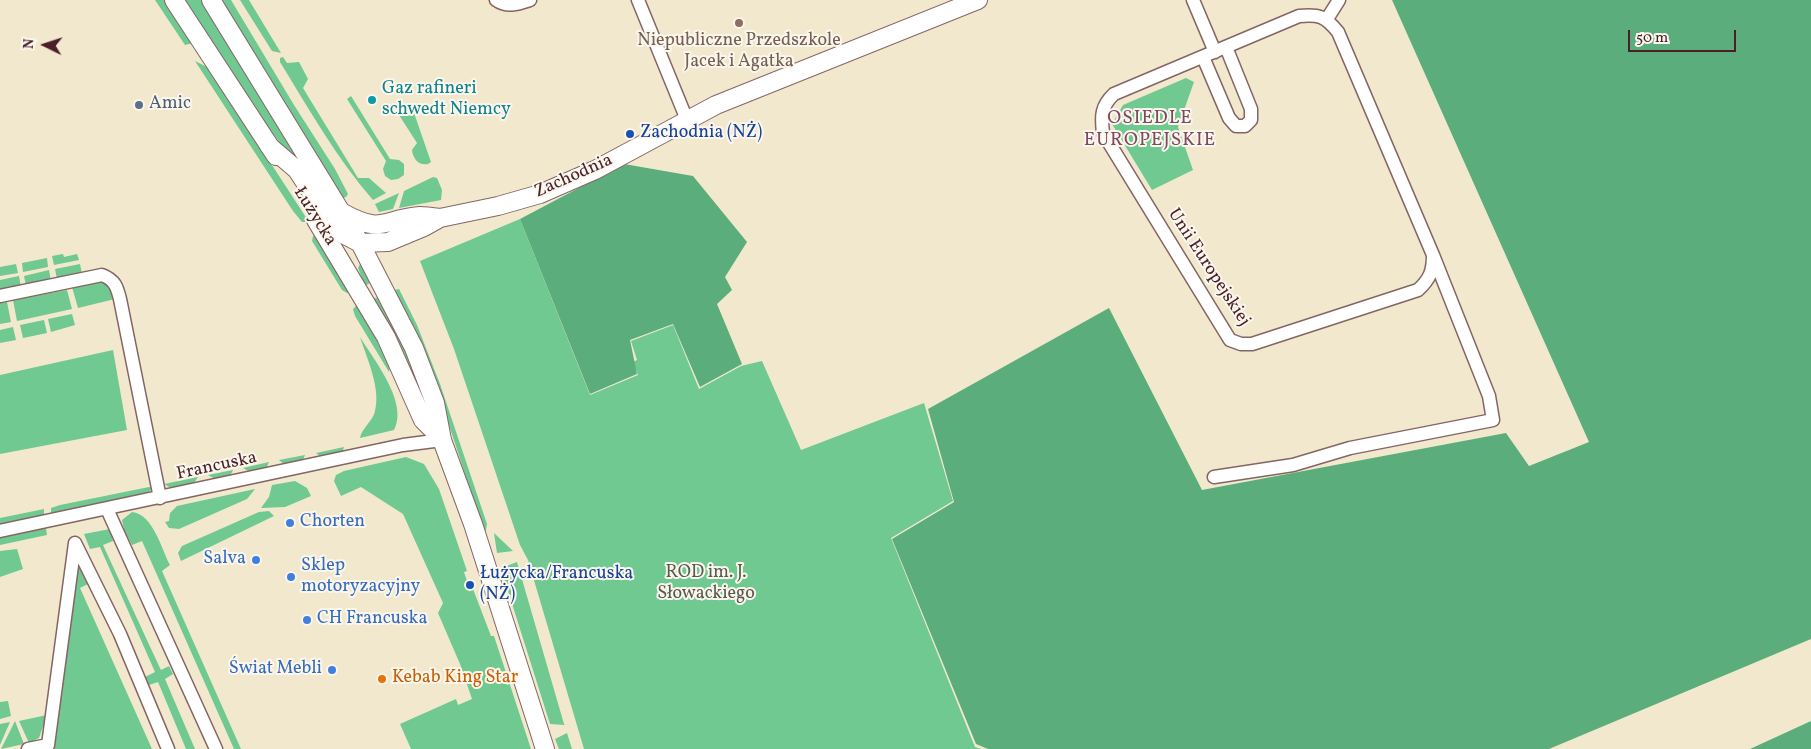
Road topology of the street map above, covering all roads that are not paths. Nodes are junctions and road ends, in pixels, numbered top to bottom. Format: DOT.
graph roads {
  1 [pos="174,0"];
  2 [pos="211,0"];
  3 [pos="496,0"];
  4 [pos="530,0"];
  5 [pos="638,0"];
  6 [pos="978,0"];
  7 [pos="1193,0"];
  8 [pos="1338,0"];
  9 [pos="1327,19"];
  10 [pos="1214,52"];
  11 [pos="687,120"];
  12 [pos="269,146"];
  13 [pos="342,213"];
  14 [pos="440,218"];
  15 [pos="379,226"];
  16 [pos="388,242"];
  17 [pos="360,243"];
  18 [pos="1433,255"];
  19 [pos="380,278"];
  20 [pos="358,288"];
  21 [pos="0,296"];
  22 [pos="442,440"];
  23 [pos="1214,477"];
  24 [pos="160,498"];
  25 [pos="107,509"];
  26 [pos="0,531"];
  27 [pos="28,749"];
  28 [pos="168,749"];
  29 [pos="216,749"];
  30 [pos="545,749"];
  1 -- 12 [label="main road, Łużycka"];
  2 -- 13 [label="main road, Łużycka"];
  3 -- 4 [label="street"];
  5 -- 11 [label="street"];
  6 -- 11 [label="main road, Zachodnia"];
  7 -- 10 [label="street"];
  8 -- 9 [label="street"];
  9 -- 10 [label="street, Unii Europejskiej"];
  9 -- 18 [label="street"];
  10 -- 10 [label="street"];
  10 -- 18 [label="street, Unii Europejskiej"];
  11 -- 14 [label="main road, Zachodnia"];
  12 -- 17 [label="main road"];
  12 -- 20 [label="main road, Łużycka"];
  13 -- 15 [label="main road"];
  13 -- 17 [label="main road, Łużycka"];
  14 -- 15 [label="main road"];
  14 -- 16 [label="main road"];
  15 -- 17 [label="main road"];
  16 -- 17 [label="main road"];
  16 -- 19 [label="main road"];
  17 -- 19 [label="main road, Łużycka"];
  17 -- 20 [label="main road"];
  18 -- 23 [label="street"];
  19 -- 22 [label="main road, Łużycka"];
  20 -- 22 [label="main road, Łużycka"];
  21 -- 24 [label="street"];
  22 -- 24 [label="street, Francuska"];
  22 -- 30 [label="main road, Łużycka"];
  24 -- 25 [label="street, Francuska"];
  25 -- 26 [label="street, Francuska"];
  25 -- 29 [label="street"];
  27 -- 28 [label="street"];
}
